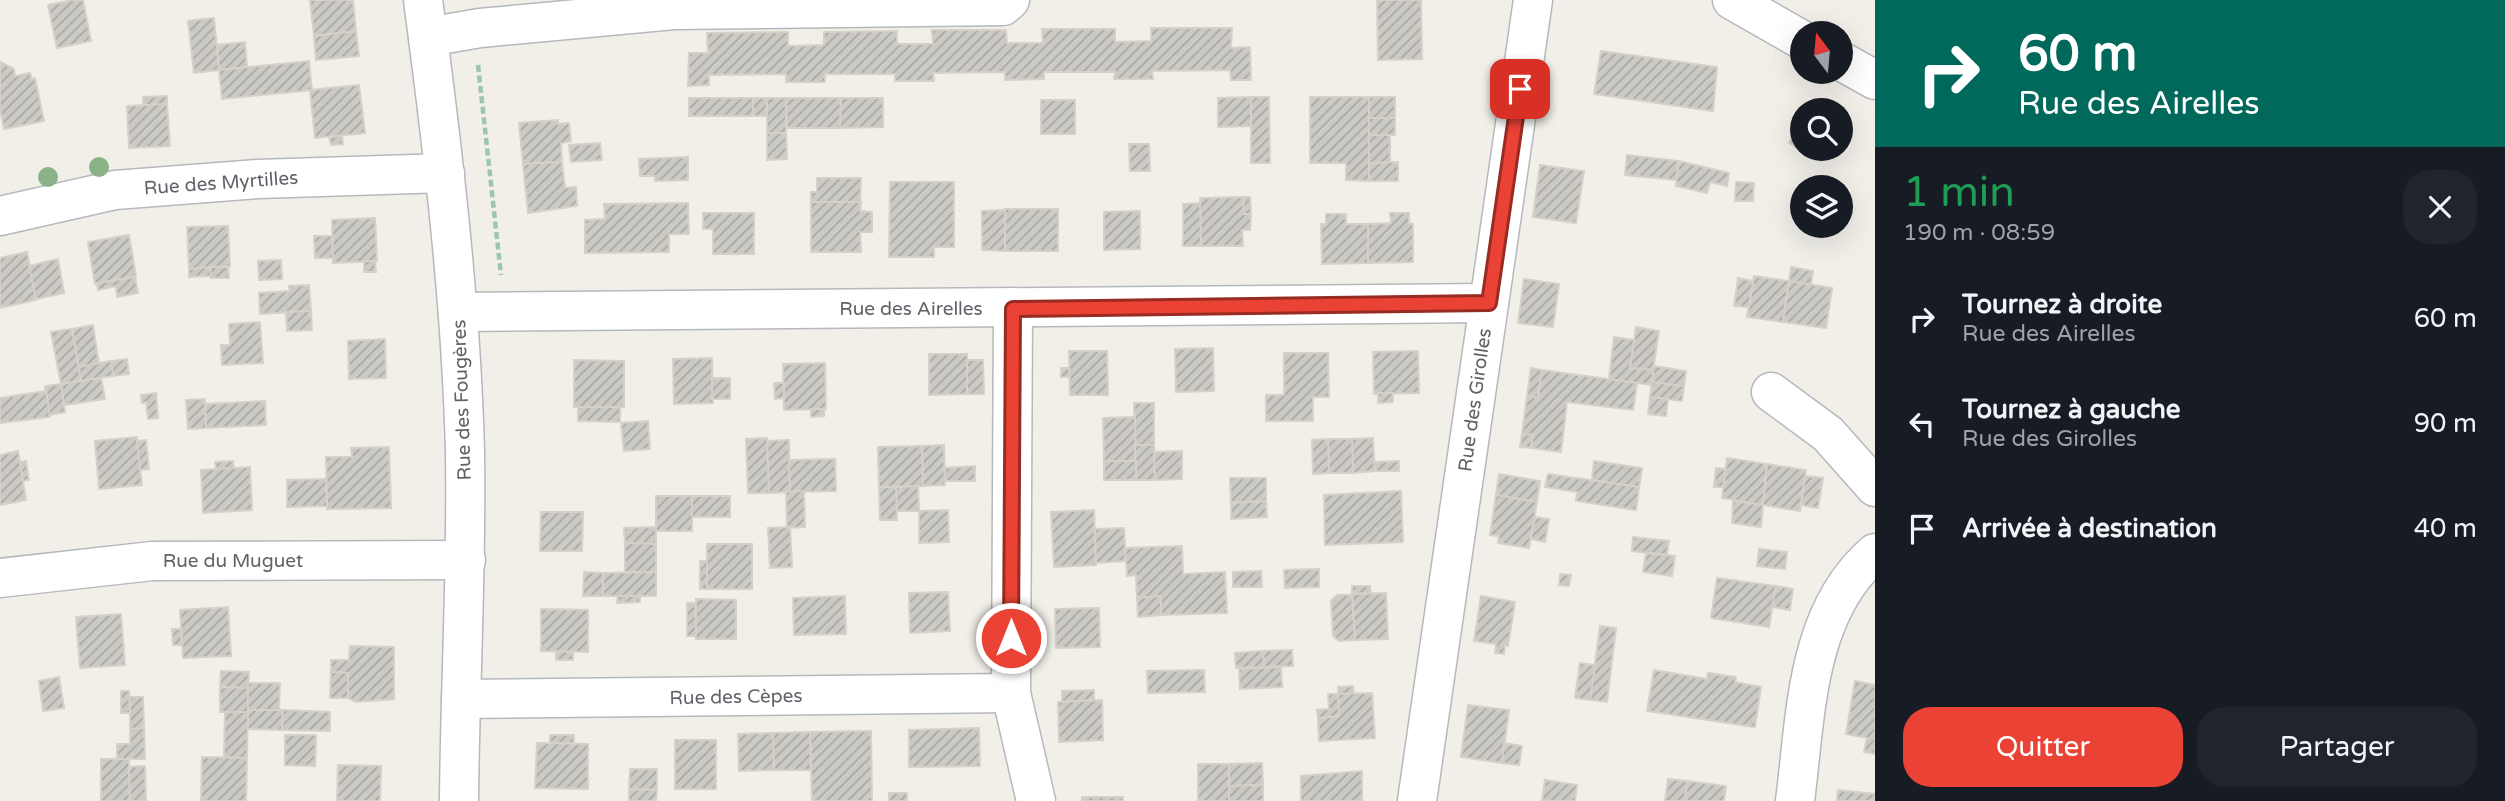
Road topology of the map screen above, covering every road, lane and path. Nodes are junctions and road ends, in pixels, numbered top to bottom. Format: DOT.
graph roads {
  1 [pos="1010,0"];
  2 [pos="1533,0"];
  3 [pos="1732,0"];
  4 [pos="425,18"];
  5 [pos="1790,33"];
  6 [pos="1853,68"];
  7 [pos="1875,80"];
  8 [pos="445,173"];
  9 [pos="0,216"];
  10 [pos="1489,303"];
  11 [pos="1013,309"];
  12 [pos="458,312"];
  13 [pos="1771,392"];
  14 [pos="1875,487"];
  15 [pos="1875,553"];
  16 [pos="466,560"];
  17 [pos="0,578"];
  18 [pos="1011,693"];
  19 [pos="461,699"];
  20 [pos="458,801"];
  21 [pos="1036,801"];
  22 [pos="1417,801"];
  23 [pos="1795,801"];
  1 -- 4 [label="street"];
  2 -- 10 [label="street, Rue des Girolles"];
  3 -- 5 [label="street"];
  4 -- 8 [label="street, Rue des Fougères"];
  6 -- 7 [label="street"];
  8 -- 9 [label="street, Rue des Myrtilles"];
  8 -- 12 [label="street, Rue des Fougères"];
  10 -- 11 [label="street, Rue des Airelles"];
  10 -- 22 [label="street, Rue des Girolles"];
  11 -- 12 [label="street, Rue des Airelles"];
  11 -- 18 [label="street"];
  12 -- 16 [label="street, Rue des Fougères"];
  13 -- 14 [label="street"];
  15 -- 23 [label="street"];
  16 -- 17 [label="street, Rue du Muguet"];
  16 -- 19 [label="street, Rue des Fougères"];
  18 -- 19 [label="street, Rue des Cèpes"];
  18 -- 21 [label="street"];
  19 -- 20 [label="street, Rue des Fougères"];
}
